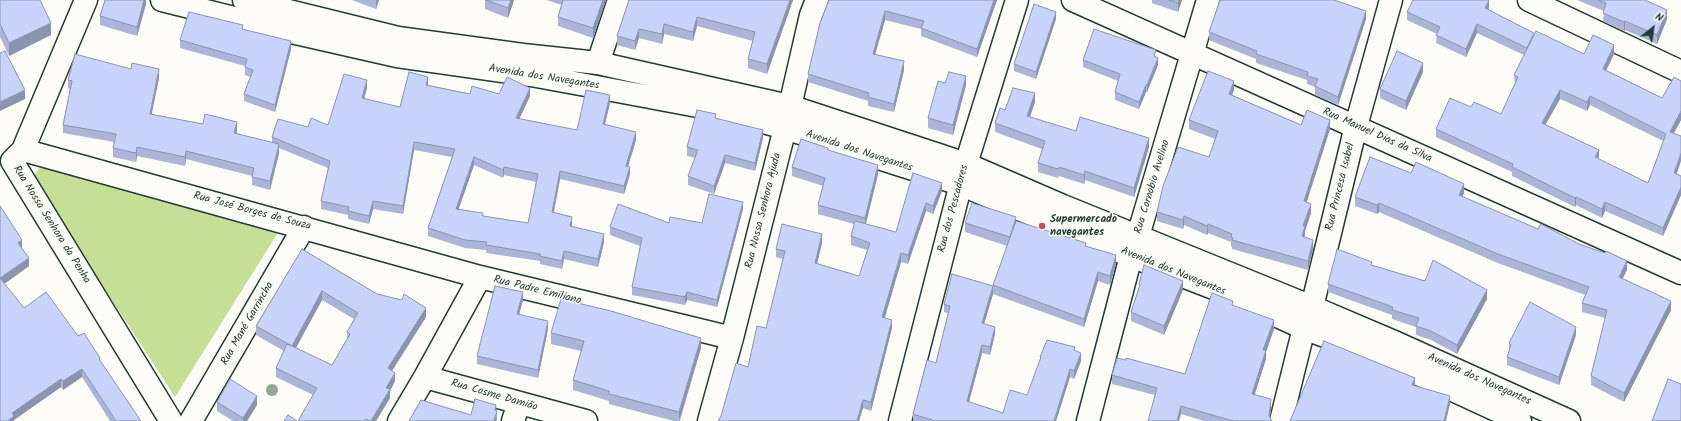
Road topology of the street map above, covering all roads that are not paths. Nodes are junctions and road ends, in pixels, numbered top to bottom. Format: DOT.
graph roads {
  1 [pos="86,0"];
  2 [pos="162,0"];
  3 [pos="244,0"];
  4 [pos="619,0"];
  5 [pos="817,0"];
  6 [pos="1017,0"];
  7 [pos="1073,0"];
  8 [pos="1208,0"];
  9 [pos="1391,0"];
  10 [pos="1529,0"];
  11 [pos="283,4"];
  12 [pos="1192,54"];
  13 [pos="598,62"];
  14 [pos="1681,72"];
  15 [pos="789,106"];
  16 [pos="1356,126"];
  17 [pos="785,128"];
  18 [pos="12,159"];
  19 [pos="966,164"];
  20 [pos="960,184"];
  21 [pos="304,227"];
  22 [pos="1134,246"];
  23 [pos="1681,273"];
  24 [pos="480,277"];
  25 [pos="1312,307"];
  26 [pos="1304,328"];
  27 [pos="732,338"];
  28 [pos="426,377"];
  29 [pos="516,412"];
  30 [pos="171,421"];
  31 [pos="191,421"];
  32 [pos="399,421"];
  33 [pos="586,421"];
  34 [pos="709,421"];
  35 [pos="900,421"];
  36 [pos="1088,421"];
  37 [pos="1281,421"];
  38 [pos="1520,421"];
  39 [pos="1569,421"];
  1 -- 18 [label="street, Rua Nossa Senhora da Penha"];
  2 -- 17 [label="street, Avenida dos Navegantes"];
  3 -- 11 [label="street, Avenida dos Navegantes"];
  4 -- 13 [label="street"];
  5 -- 15 [label="street, Rua Nossa Senhora Ajuda"];
  6 -- 19 [label="street, Rua dos Pescadores"];
  7 -- 12 [label="street, Rua Manuel Dias da Silva"];
  8 -- 12 [label="street, Rua Cornobio Avelino"];
  9 -- 16 [label="street, Rua Princesa Isabel"];
  10 -- 14 [label="street"];
  11 -- 13 [label="street, Avenida dos Navegantes"];
  12 -- 16 [label="street, Rua Manuel Dias da Silva"];
  12 -- 22 [label="street, Rua Cornobio Avelino"];
  13 -- 15 [label="street, Avenida dos Navegantes"];
  15 -- 17 [label="street, Rua Nossa Senhora Ajuda"];
  15 -- 19 [label="street, Avenida dos Navegantes"];
  16 -- 23 [label="street, Rua Manuel Dias da Silva"];
  16 -- 25 [label="street, Rua Princesa Isabel"];
  17 -- 20 [label="street, Avenida dos Navegantes"];
  17 -- 27 [label="street, Rua Nossa Senhora Ajuda"];
  18 -- 21 [label="street, Rua José Borges de Souza"];
  18 -- 30 [label="street, Rua Nossa Senhora da Penha"];
  19 -- 20 [label="street, Rua dos Pescadores"];
  19 -- 22 [label="street, Avenida dos Navegantes"];
  20 -- 22 [label="street, Avenida dos Navegantes"];
  20 -- 35 [label="street, Rua dos Pescadores"];
  21 -- 24 [label="street, Rua José Borges de Souza"];
  21 -- 31 [label="street, Rua Mané Garrincha"];
  22 -- 25 [label="street, Avenida dos Navegantes"];
  22 -- 26 [label="street, Avenida dos Navegantes"];
  22 -- 36 [label="street, Rua Cornobio Avelino"];
  24 -- 27 [label="street, Rua Padre Emiliano"];
  24 -- 28 [label="street, Rua Padre Emiliano"];
  25 -- 26 [label="street, Rua Princesa Isabel"];
  25 -- 39 [label="street, Avenida dos Navegantes"];
  26 -- 37 [label="street, Rua Princesa Isabel"];
  26 -- 38 [label="street, Avenida dos Navegantes"];
  27 -- 34 [label="street, Rua Nossa Senhora Ajuda"];
  28 -- 29 [label="street, Rua Cosme Damião"];
  28 -- 32 [label="street, Rua Padre Emiliano"];
  29 -- 33 [label="street, Rua Cosme Damião"];
}
